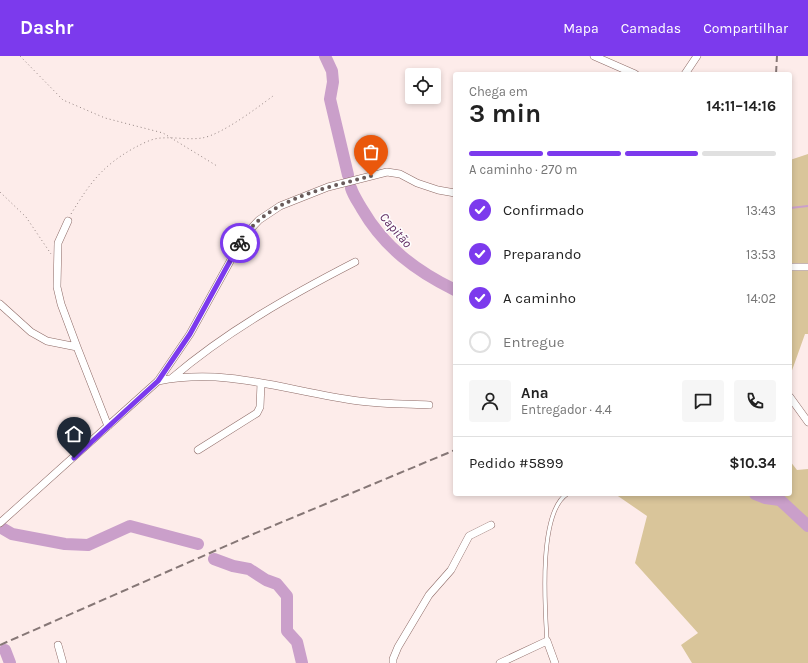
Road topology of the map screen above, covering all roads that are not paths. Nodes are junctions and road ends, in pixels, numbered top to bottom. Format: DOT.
graph roads {
  1 [pos="594,56"];
  2 [pos="697,56"];
  3 [pos="630,72"];
  4 [pos="686,72"];
  5 [pos="453,193"];
  6 [pos="68,221"];
  7 [pos="355,262"];
  8 [pos="792,267"];
  9 [pos="808,267"];
  10 [pos="0,304"];
  11 [pos="77,347"];
  12 [pos="172,378"];
  13 [pos="158,381"];
  14 [pos="262,383"];
  15 [pos="792,400"];
  16 [pos="429,405"];
  17 [pos="808,422"];
  18 [pos="108,426"];
  19 [pos="198,450"];
  20 [pos="564,496"];
  21 [pos="0,523"];
  22 [pos="491,525"];
  23 [pos="547,641"];
  24 [pos="58,645"];
  25 [pos="63,663"];
  26 [pos="393,663"];
  27 [pos="500,663"];
  28 [pos="555,663"];
  1 -- 3 [label="street"];
  2 -- 4 [label="street"];
  5 -- 13 [label="street"];
  6 -- 11 [label="street"];
  7 -- 12 [label="street"];
  8 -- 9 [label="street"];
  10 -- 11 [label="street"];
  11 -- 18 [label="street"];
  12 -- 13 [label="street"];
  12 -- 14 [label="street"];
  13 -- 18 [label="street"];
  14 -- 16 [label="street"];
  14 -- 19 [label="street"];
  15 -- 17 [label="street"];
  18 -- 21 [label="street"];
  20 -- 23 [label="lane"];
  22 -- 26 [label="street"];
  23 -- 27 [label="street"];
  23 -- 28 [label="street"];
  24 -- 25 [label="street"];
}
